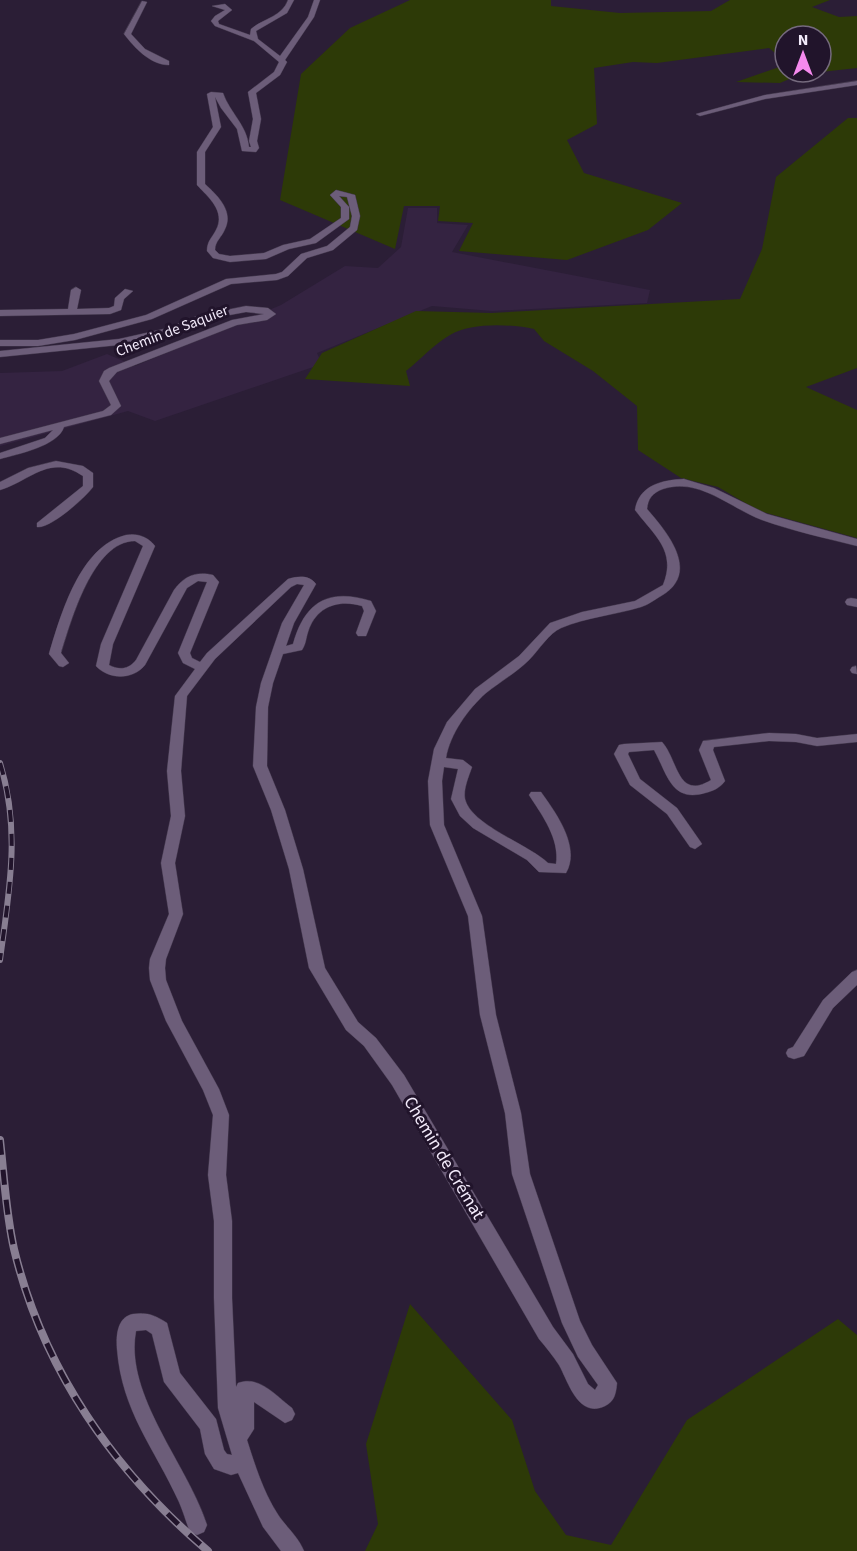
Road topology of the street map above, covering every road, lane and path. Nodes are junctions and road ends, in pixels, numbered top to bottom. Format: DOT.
graph roads {
  1 [pos="291,0"];
  2 [pos="317,0"];
  3 [pos="144,2"];
  4 [pos="214,6"];
  5 [pos="256,40"];
  6 [pos="281,59"];
  7 [pos="166,63"];
  8 [pos="857,84"];
  9 [pos="700,114"];
  10 [pos="76,290"];
  11 [pos="128,291"];
  12 [pos="0,313"];
  13 [pos="72,313"];
  14 [pos="0,343"];
  15 [pos="0,354"];
  16 [pos="59,426"];
  17 [pos="0,441"];
  18 [pos="0,456"];
  19 [pos="0,487"];
  20 [pos="41,525"];
  21 [pos="857,543"];
  22 [pos="362,633"];
  23 [pos="278,651"];
  24 [pos="63,663"];
  25 [pos="201,668"];
  26 [pos="857,738"];
  27 [pos="437,762"];
  28 [pos="536,795"];
  29 [pos="694,844"];
  30 [pos="857,976"];
  31 [pos="794,1053"];
  32 [pos="285,1414"];
  33 [pos="237,1437"];
  34 [pos="244,1462"];
  35 [pos="197,1525"];
  36 [pos="294,1551"];
  1 -- 5 [label="street"];
  2 -- 6 [label="street"];
  3 -- 7 [label="street"];
  4 -- 5 [label="street"];
  5 -- 6 [label="street"];
  6 -- 14 [label="street, Chemin de Saquier"];
  8 -- 9 [label="street"];
  10 -- 13 [label="street"];
  11 -- 13 [label="street"];
  12 -- 13 [label="street"];
  15 -- 16 [label="street, Chemin de Saquier"];
  16 -- 17 [label="street, Chemin de Saquier"];
  16 -- 18 [label="street"];
  19 -- 20 [label="street"];
  21 -- 27 [label="street, Chemin de Crémat"];
  22 -- 23 [label="street"];
  23 -- 25 [label="street, Chemin de Crémat"];
  23 -- 27 [label="street, Chemin de Crémat"];
  24 -- 25 [label="street"];
  25 -- 33 [label="street, Chemin de Crémat"];
  26 -- 29 [label="street"];
  27 -- 28 [label="street"];
  30 -- 31 [label="street"];
  32 -- 33 [label="street"];
  33 -- 34 [label="street, Chemin de Crémat"];
  34 -- 35 [label="street"];
  34 -- 36 [label="street, Chemin de Crémat"];
}
